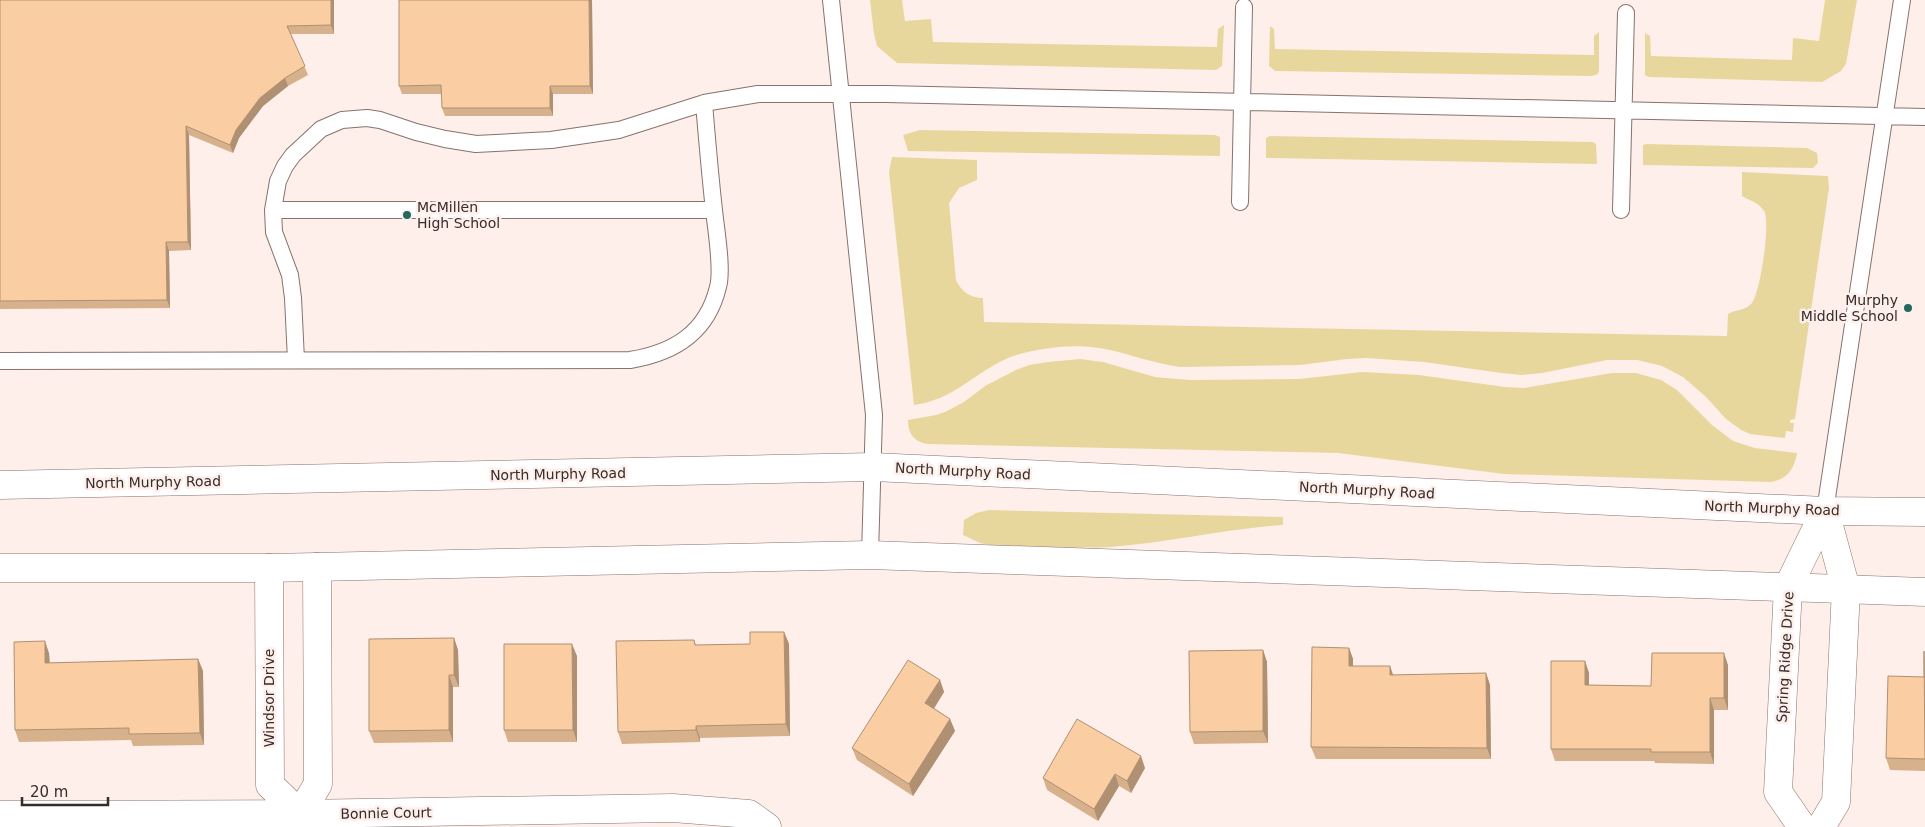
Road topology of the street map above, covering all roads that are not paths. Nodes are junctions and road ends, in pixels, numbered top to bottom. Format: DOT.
graph roads {
  1 [pos="832,0"];
  2 [pos="1902,0"];
  3 [pos="1244,7"];
  4 [pos="1626,13"];
  5 [pos="841,93"];
  6 [pos="1242,102"];
  7 [pos="704,103"];
  8 [pos="1624,111"];
  9 [pos="1886,116"];
  10 [pos="1925,117"];
  11 [pos="1240,202"];
  12 [pos="273,210"];
  13 [pos="714,210"];
  14 [pos="1621,210"];
  15 [pos="296,360"];
  16 [pos="0,361"];
  17 [pos="873,467"];
  18 [pos="0,485"];
  19 [pos="1825,511"];
  20 [pos="1925,512"];
  21 [pos="870,555"];
  22 [pos="317,567"];
  23 [pos="0,568"];
  24 [pos="269,568"];
  25 [pos="1788,587"];
  26 [pos="1846,589"];
  27 [pos="1925,592"];
  28 [pos="0,815"];
  29 [pos="673,817"];
  30 [pos="67,821"];
  31 [pos="300,821"];
  32 [pos="767,827"];
  33 [pos="1802,827"];
  34 [pos="1821,827"];
  1 -- 5 [label="lane"];
  2 -- 9 [label="lane"];
  3 -- 6 [label="lane"];
  4 -- 8 [label="lane"];
  5 -- 6 [label="lane"];
  5 -- 7 [label="lane"];
  5 -- 17 [label="lane"];
  6 -- 8 [label="lane"];
  6 -- 11 [label="lane"];
  7 -- 12 [label="lane"];
  7 -- 13 [label="lane"];
  8 -- 9 [label="lane"];
  8 -- 14 [label="lane"];
  9 -- 10 [label="lane"];
  9 -- 19 [label="lane"];
  12 -- 13 [label="lane"];
  12 -- 15 [label="lane"];
  13 -- 15 [label="lane"];
  15 -- 16 [label="lane"];
  17 -- 18 [label="main road, North Murphy Road"];
  17 -- 19 [label="main road, North Murphy Road"];
  17 -- 21 [label="lane"];
  19 -- 20 [label="main road, North Murphy Road"];
  19 -- 25 [label="main road, Spring Ridge Drive"];
  19 -- 26 [label="main road"];
  21 -- 22 [label="main road"];
  21 -- 25 [label="main road"];
  22 -- 24 [label="main road"];
  22 -- 31 [label="main road"];
  23 -- 24 [label="main road"];
  24 -- 31 [label="main road, Windsor Drive"];
  25 -- 26 [label="main road"];
  25 -- 33 [label="main road, Spring Ridge Drive"];
  26 -- 27 [label="main road"];
  26 -- 34 [label="main road"];
  28 -- 30 [label="main road, Bonnie Court"];
  29 -- 31 [label="main road, Bonnie Court"];
  29 -- 32 [label="main road, Bonnie Court"];
  30 -- 31 [label="main road, Bonnie Court"];
}
